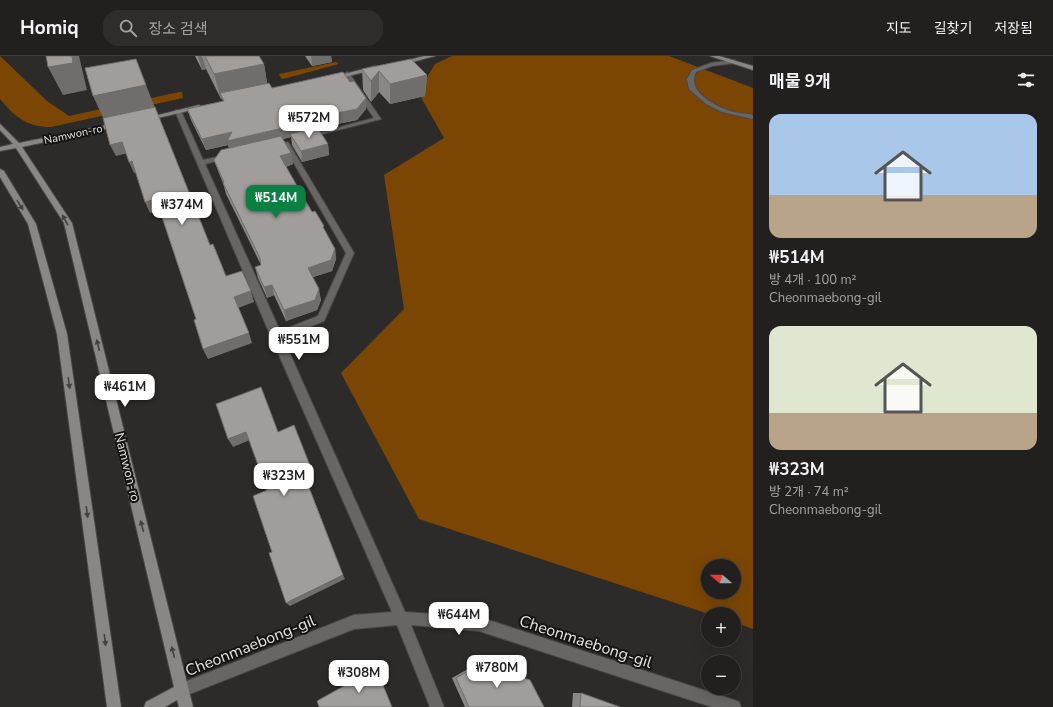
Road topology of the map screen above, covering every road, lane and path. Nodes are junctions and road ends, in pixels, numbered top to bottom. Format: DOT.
graph roads {
  1 [pos="432,56"];
  2 [pos="713,56"];
  3 [pos="733,62"];
  4 [pos="396,64"];
  5 [pos="382,67"];
  6 [pos="753,68"];
  7 [pos="346,74"];
  8 [pos="325,79"];
  9 [pos="203,106"];
  10 [pos="178,111"];
  11 [pos="753,117"];
  12 [pos="140,120"];
  13 [pos="125,123"];
  14 [pos="0,126"];
  15 [pos="302,139"];
  16 [pos="18,146"];
  17 [pos="263,148"];
  18 [pos="0,149"];
  19 [pos="232,155"];
  20 [pos="202,162"];
  21 [pos="0,171"];
  22 [pos="276,337"];
  23 [pos="401,618"];
  24 [pos="182,690"];
  25 [pos="114,707"];
  26 [pos="151,707"];
  27 [pos="186,707"];
  28 [pos="437,707"];
  29 [pos="734,707"];
  1 -- 4 [label="street"];
  2 -- 3 [label="street"];
  3 -- 6 [label="street"];
  3 -- 11 [label="lane"];
  5 -- 7 [label="street"];
  7 -- 8 [label="street"];
  7 -- 15 [label="street"];
  9 -- 10 [label="street"];
  10 -- 12 [label="street"];
  10 -- 20 [label="street"];
  13 -- 16 [label="street, Namwon-ro"];
  14 -- 16 [label="street, Namwon-ro"];
  16 -- 18 [label="street"];
  24 -- 16 [label="street, Namwon-ro, one-way"];
  17 -- 22 [label="street"];
  19 -- 20 [label="street"];
  20 -- 22 [label="street"];
  21 -- 25 [label="street, one-way"];
  22 -- 23 [label="street"];
  23 -- 24 [label="street, Cheonmaebong-gil"];
  23 -- 28 [label="street"];
  23 -- 29 [label="street, Cheonmaebong-gil"];
  24 -- 26 [label="street"];
  24 -- 27 [label="street, Namwon-ro"];
}
